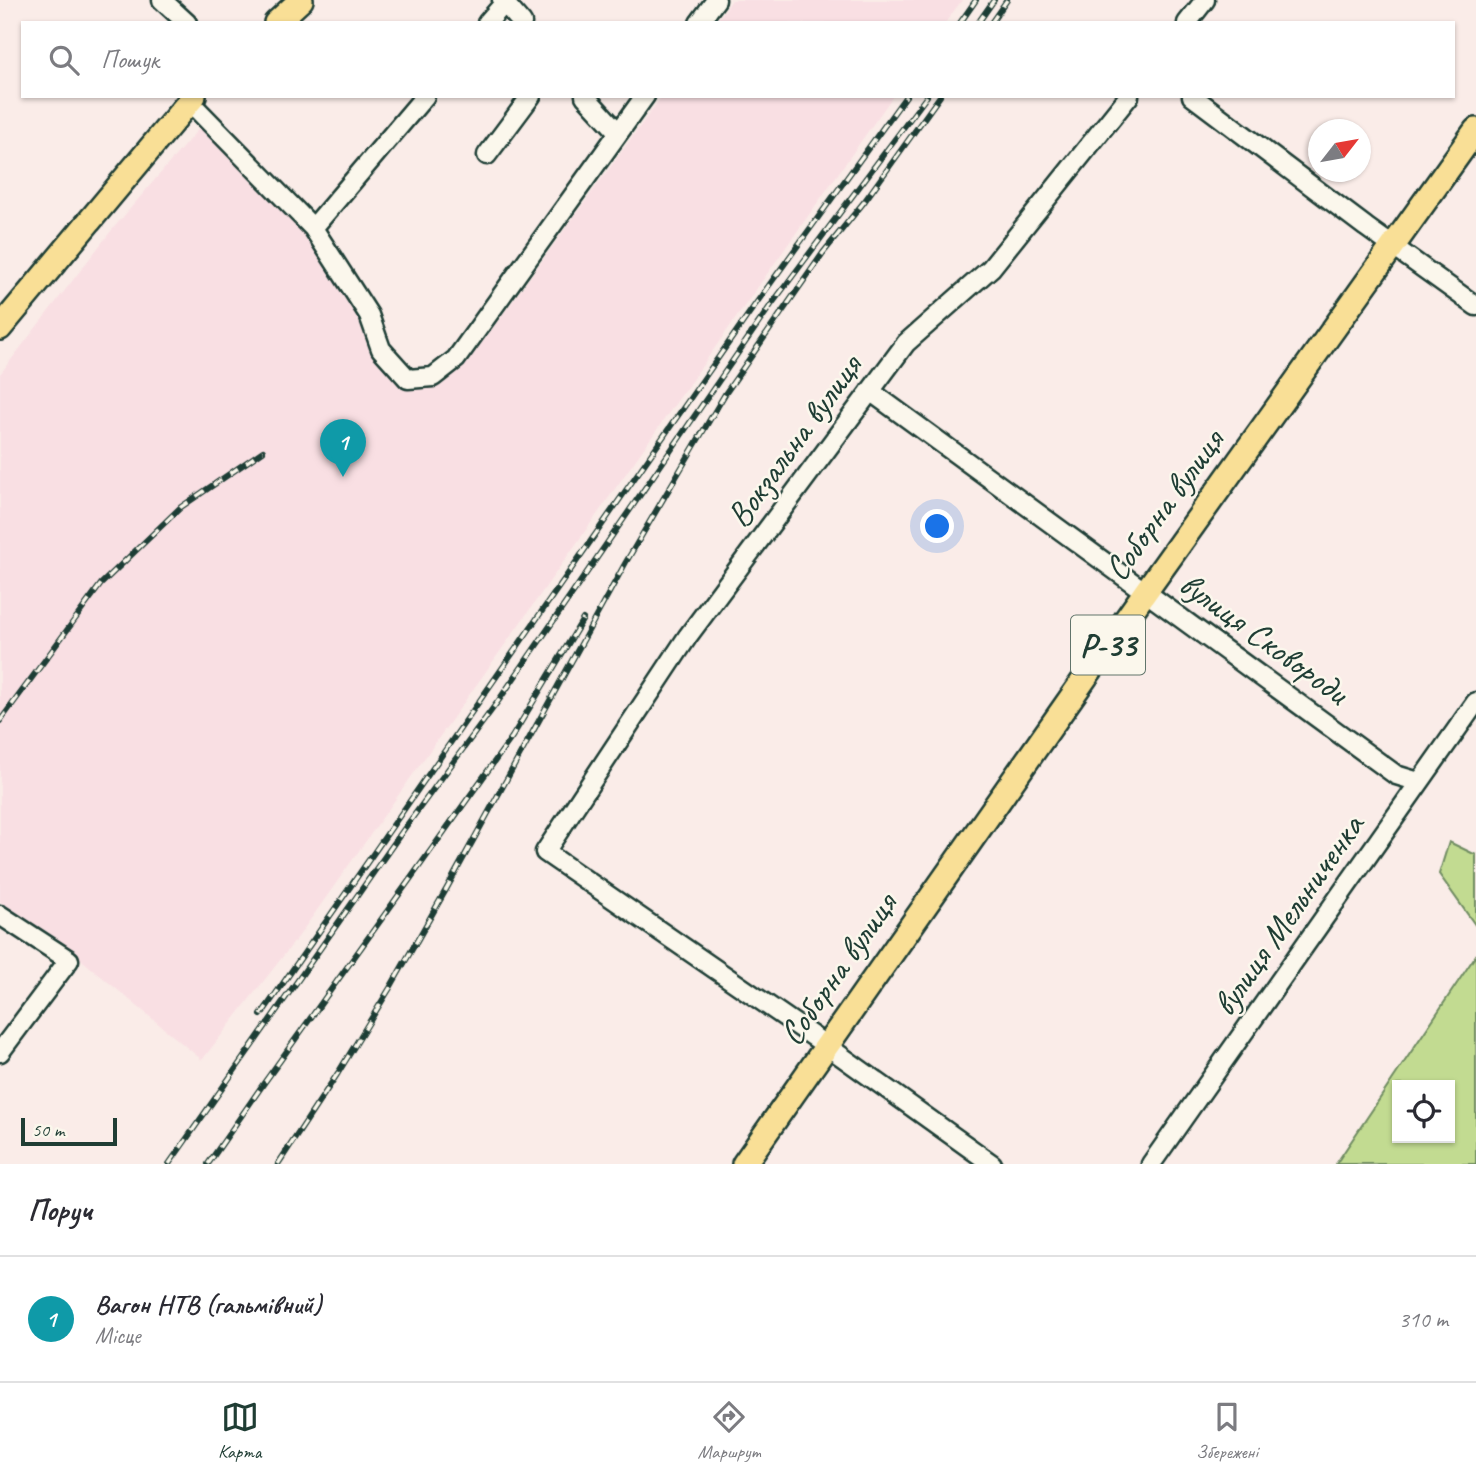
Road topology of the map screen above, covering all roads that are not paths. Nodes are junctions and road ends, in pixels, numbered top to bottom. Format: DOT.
graph roads {
  1 [pos="162,0"];
  2 [pos="301,0"];
  3 [pos="716,0"];
  4 [pos="1205,0"];
  5 [pos="504,1"];
  6 [pos="185,21"];
  7 [pos="278,21"];
  8 [pos="489,21"];
  9 [pos="520,21"];
  10 [pos="700,21"];
  11 [pos="1189,21"];
  12 [pos="423,98"];
  13 [pos="530,98"];
  14 [pos="587,98"];
  15 [pos="644,98"];
  16 [pos="1127,98"];
  17 [pos="1195,98"];
  18 [pos="192,99"];
  19 [pos="1476,130"];
  20 [pos="618,132"];
  21 [pos="487,155"];
  22 [pos="313,228"];
  23 [pos="1393,247"];
  24 [pos="1476,306"];
  25 [pos="0,328"];
  26 [pos="870,391"];
  27 [pos="1146,591"];
  28 [pos="1476,702"];
  29 [pos="1419,782"];
  30 [pos="0,915"];
  31 [pos="827,1046"];
  32 [pos="0,1052"];
  33 [pos="744,1164"];
  34 [pos="992,1164"];
  35 [pos="1151,1164"];
  1 -- 6 [label="street"];
  2 -- 7 [label="main road"];
  3 -- 10 [label="street"];
  4 -- 11 [label="street"];
  5 -- 8 [label="street"];
  5 -- 9 [label="street"];
  12 -- 22 [label="street"];
  13 -- 21 [label="street"];
  14 -- 20 [label="street"];
  15 -- 20 [label="street"];
  16 -- 26 [label="street, Вокзальна вулиця"];
  17 -- 23 [label="street"];
  18 -- 22 [label="street"];
  18 -- 25 [label="main road"];
  19 -- 23 [label="main road, Соборна вулиця / Р-33"];
  20 -- 22 [label="street"];
  23 -- 24 [label="street"];
  23 -- 27 [label="main road, Соборна вулиця / Р-33"];
  26 -- 27 [label="street, вулиця Сковороди"];
  26 -- 31 [label="street, Вокзальна вулиця"];
  27 -- 29 [label="street, вулиця Сковороди"];
  27 -- 31 [label="main road, Соборна вулиця / Р-33"];
  28 -- 29 [label="street, вулиця Мельниченка"];
  29 -- 35 [label="street, вулиця Мельниченка"];
  30 -- 32 [label="street"];
  31 -- 33 [label="main road, Соборна вулиця / Р-33"];
  31 -- 34 [label="street"];
}
